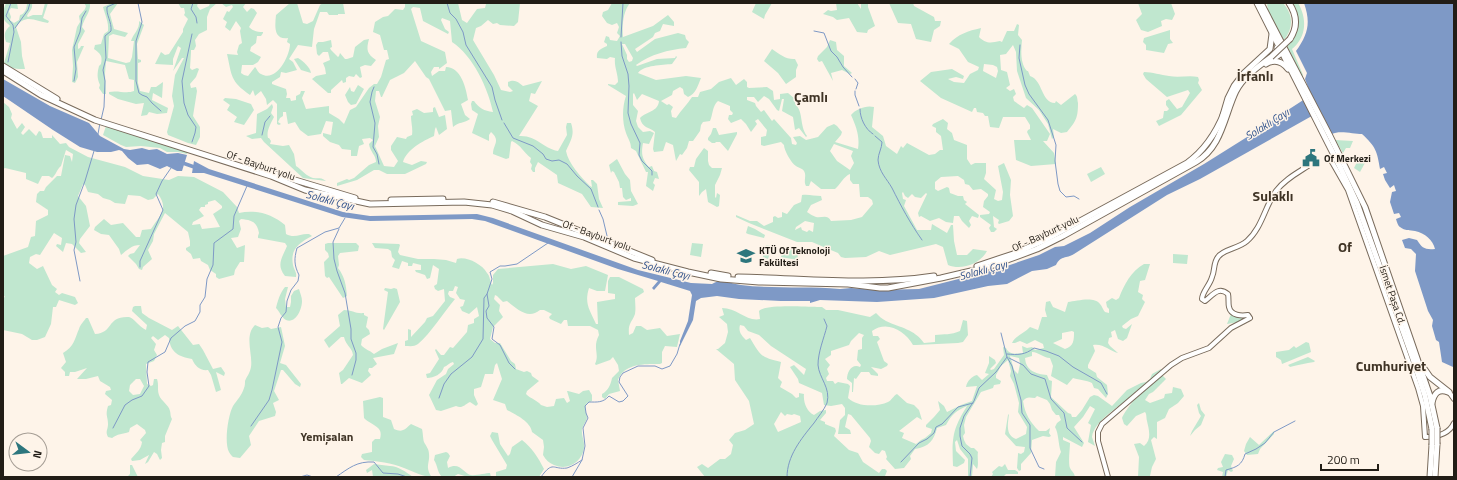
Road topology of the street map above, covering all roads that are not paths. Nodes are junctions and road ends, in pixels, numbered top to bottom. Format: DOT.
graph roads {
  1 [pos="1257,3"];
  2 [pos="1261,3"];
  3 [pos="1265,3"];
  4 [pos="1286,3"];
  5 [pos="1289,3"];
  6 [pos="1269,19"];
  7 [pos="1272,33"];
  8 [pos="1289,38"];
  9 [pos="1271,47"];
  10 [pos="1270,56"];
  11 [pos="1267,62"];
  12 [pos="3,66"];
  13 [pos="3,71"];
  14 [pos="1293,74"];
  15 [pos="1299,82"];
  16 [pos="1229,111"];
  17 [pos="1223,116"];
  18 [pos="1328,137"];
  19 [pos="1207,144"];
  20 [pos="1201,150"];
  21 [pos="1210,151"];
  22 [pos="1334,153"];
  23 [pos="1333,163"];
  24 [pos="1308,166"];
  25 [pos="1340,166"];
  26 [pos="303,182"];
  27 [pos="310,184"];
  28 [pos="304,190"];
  29 [pos="545,217"];
  30 [pos="542,225"];
  31 [pos="885,280"];
  32 [pos="891,280"];
  33 [pos="888,287"];
  34 [pos="1417,358"];
  35 [pos="1449,392"];
  36 [pos="1454,399"];
  37 [pos="1432,404"];
  38 [pos="1454,423"];
  39 [pos="1434,429"];
  40 [pos="1435,444"];
  41 [pos="1108,477"];
  42 [pos="1430,477"];
  43 [pos="1435,477"];
  1 -- 7 [label="highway"];
  2 -- 6 [label="highway"];
  3 -- 6 [label="highway"];
  4 -- 8 [label="highway"];
  5 -- 8 [label="highway"];
  6 -- 15 [label="highway"];
  7 -- 9 [label="highway"];
  7 -- 14 [label="highway"];
  8 -- 10 [label="highway, bridge"];
  9 -- 11 [label="highway"];
  9 -- 17 [label="highway"];
  10 -- 16 [label="highway"];
  10 -- 17 [label="highway, Of - Bayburt yolu"];
  11 -- 14 [label="highway"];
  11 -- 16 [label="highway"];
  12 -- 26 [label="highway, Of - Bayburt yolu"];
  13 -- 28 [label="highway, Of - Bayburt yolu"];
  14 -- 15 [label="highway"];
  15 -- 18 [label="highway"];
  16 -- 21 [label="highway"];
  17 -- 19 [label="highway, Of - Bayburt yolu"];
  18 -- 22 [label="highway"];
  18 -- 34 [label="highway"];
  19 -- 20 [label="highway, Of - Bayburt yolu"];
  19 -- 21 [label="highway"];
  20 -- 21 [label="highway"];
  20 -- 32 [label="highway, Of - Bayburt yolu"];
  21 -- 33 [label="highway, Of - Bayburt yolu"];
  22 -- 23 [label="main road"];
  22 -- 25 [label="highway"];
  23 -- 25 [label="main road"];
  23 -- 38 [label="main road, İsmet Paşa Cd."];
  24 -- 41 [label="main road"];
  25 -- 39 [label="highway"];
  26 -- 27 [label="highway, Of - Bayburt yolu"];
  26 -- 28 [label="highway"];
  27 -- 28 [label="highway"];
  27 -- 29 [label="highway, Of - Bayburt yolu"];
  28 -- 30 [label="highway, Of - Bayburt yolu"];
  29 -- 30 [label="highway"];
  29 -- 31 [label="highway, Of - Bayburt yolu"];
  30 -- 33 [label="highway, Of - Bayburt yolu"];
  31 -- 32 [label="highway, Of - Bayburt yolu"];
  31 -- 33 [label="highway"];
  32 -- 33 [label="highway"];
  34 -- 35 [label="highway"];
  34 -- 37 [label="highway"];
  35 -- 36 [label="main road"];
  35 -- 37 [label="highway"];
  37 -- 39 [label="highway"];
  39 -- 40 [label="highway, bridge"];
  40 -- 42 [label="highway"];
  40 -- 43 [label="highway"];
}
